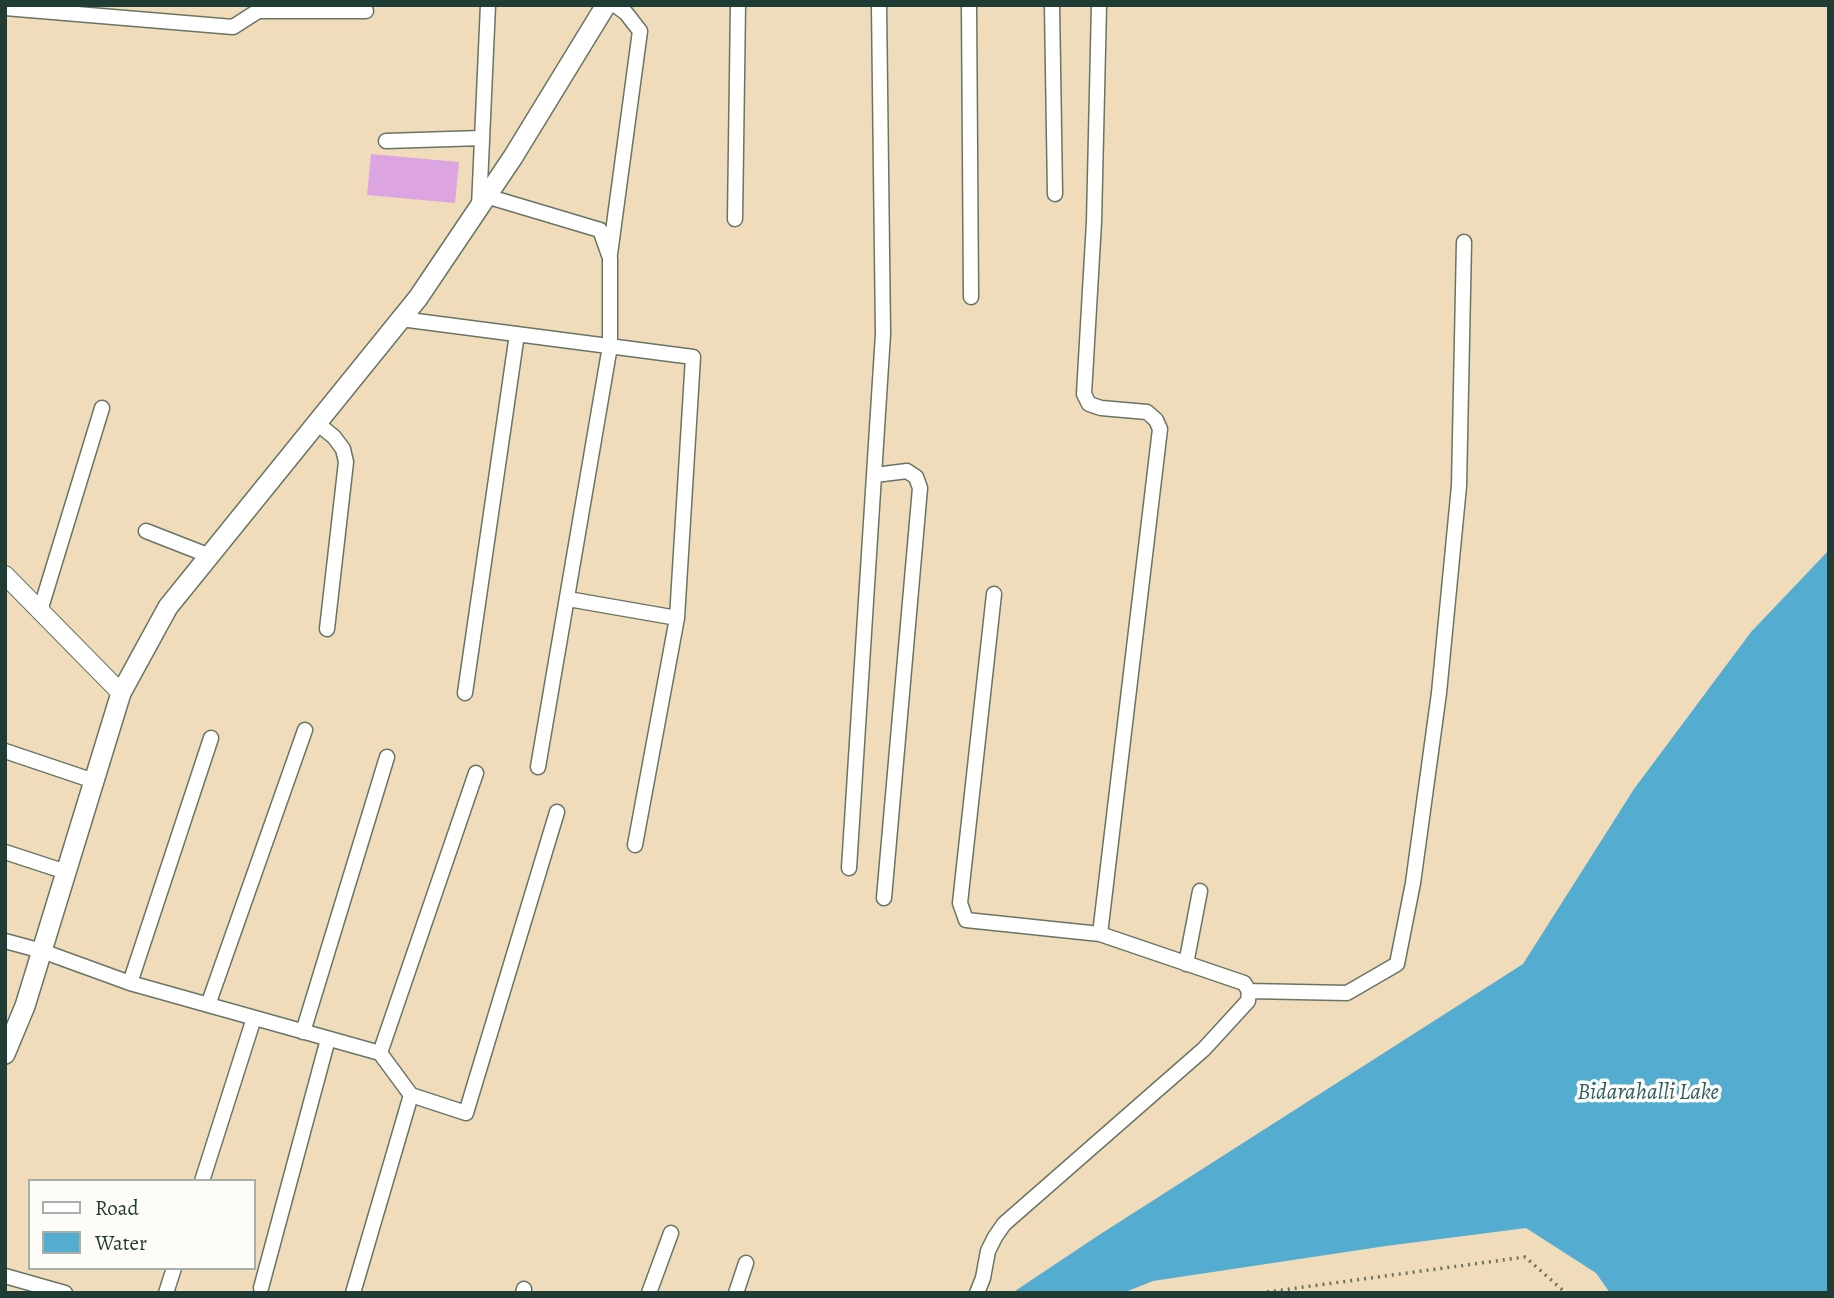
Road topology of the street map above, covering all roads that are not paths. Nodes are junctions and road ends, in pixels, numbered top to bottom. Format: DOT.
graph roads {
  1 [pos="488,5"];
  2 [pos="606,5"];
  3 [pos="615,5"];
  4 [pos="738,5"];
  5 [pos="879,5"];
  6 [pos="969,5"];
  7 [pos="1052,5"];
  8 [pos="1099,5"];
  9 [pos="5,8"];
  10 [pos="366,11"];
  11 [pos="482,138"];
  12 [pos="387,141"];
  13 [pos="1055,194"];
  14 [pos="483,202"];
  15 [pos="735,219"];
  16 [pos="1464,242"];
  17 [pos="610,258"];
  18 [pos="971,297"];
  19 [pos="401,319"];
  20 [pos="517,334"];
  21 [pos="610,346"];
  22 [pos="102,408"];
  23 [pos="317,424"];
  24 [pos="874,475"];
  25 [pos="146,531"];
  26 [pos="210,556"];
  27 [pos="5,575"];
  28 [pos="993,594"];
  29 [pos="568,599"];
  30 [pos="40,611"];
  31 [pos="677,618"];
  32 [pos="327,629"];
  33 [pos="121,693"];
  34 [pos="465,693"];
  35 [pos="305,730"];
  36 [pos="211,738"];
  37 [pos="5,751"];
  38 [pos="387,757"];
  39 [pos="538,766"];
  40 [pos="475,773"];
  41 [pos="94,780"];
  42 [pos="556,811"];
  43 [pos="635,845"];
  44 [pos="5,852"];
  45 [pos="849,868"];
  46 [pos="66,872"];
  47 [pos="1200,891"];
  48 [pos="884,898"];
  49 [pos="1100,934"];
  50 [pos="5,941"];
  51 [pos="42,951"];
  52 [pos="1186,964"];
  53 [pos="130,983"];
  54 [pos="1249,991"];
  55 [pos="208,1005"];
  56 [pos="254,1018"];
  57 [pos="303,1032"];
  58 [pos="328,1039"];
  59 [pos="380,1053"];
  60 [pos="5,1054"];
  61 [pos="411,1095"];
  62 [pos="203,1179"];
  63 [pos="671,1233"];
  64 [pos="746,1263"];
  65 [pos="173,1270"];
  66 [pos="5,1276"];
  67 [pos="261,1287"];
  68 [pos="65,1293"];
  69 [pos="166,1293"];
  70 [pos="353,1293"];
  71 [pos="649,1293"];
  72 [pos="736,1293"];
  73 [pos="977,1293"];
  1 -- 11 [label="street"];
  2 -- 14 [label="main road"];
  3 -- 17 [label="street"];
  4 -- 15 [label="street"];
  5 -- 24 [label="street"];
  6 -- 18 [label="street"];
  7 -- 13 [label="street"];
  8 -- 49 [label="street"];
  9 -- 10 [label="street"];
  11 -- 12 [label="street"];
  11 -- 14 [label="street"];
  14 -- 17 [label="street"];
  14 -- 19 [label="main road"];
  16 -- 54 [label="street"];
  17 -- 21 [label="street"];
  19 -- 20 [label="street"];
  19 -- 23 [label="main road"];
  20 -- 21 [label="street"];
  20 -- 34 [label="street"];
  21 -- 29 [label="street"];
  21 -- 31 [label="street"];
  22 -- 30 [label="street"];
  23 -- 26 [label="main road"];
  23 -- 32 [label="street"];
  24 -- 45 [label="street"];
  24 -- 48 [label="street"];
  25 -- 26 [label="street"];
  26 -- 33 [label="main road"];
  27 -- 30 [label="street"];
  28 -- 49 [label="street"];
  29 -- 31 [label="street"];
  29 -- 39 [label="street"];
  30 -- 33 [label="street"];
  31 -- 43 [label="street"];
  33 -- 41 [label="main road"];
  35 -- 55 [label="street"];
  36 -- 53 [label="street"];
  37 -- 41 [label="street"];
  38 -- 57 [label="street"];
  40 -- 59 [label="street"];
  41 -- 46 [label="main road"];
  42 -- 61 [label="street"];
  44 -- 46 [label="street"];
  46 -- 51 [label="main road"];
  47 -- 52 [label="street"];
  49 -- 52 [label="street"];
  50 -- 51 [label="street"];
  51 -- 53 [label="street"];
  51 -- 60 [label="main road"];
  52 -- 54 [label="street"];
  53 -- 55 [label="street"];
  54 -- 73 [label="street"];
  55 -- 56 [label="street"];
  56 -- 57 [label="street"];
  56 -- 62 [label="street"];
  57 -- 58 [label="street"];
  58 -- 59 [label="street"];
  58 -- 67 [label="street"];
  59 -- 61 [label="street"];
  61 -- 70 [label="street"];
  63 -- 71 [label="street"];
  64 -- 72 [label="street"];
  65 -- 69 [label="street"];
  66 -- 68 [label="street"];
}
